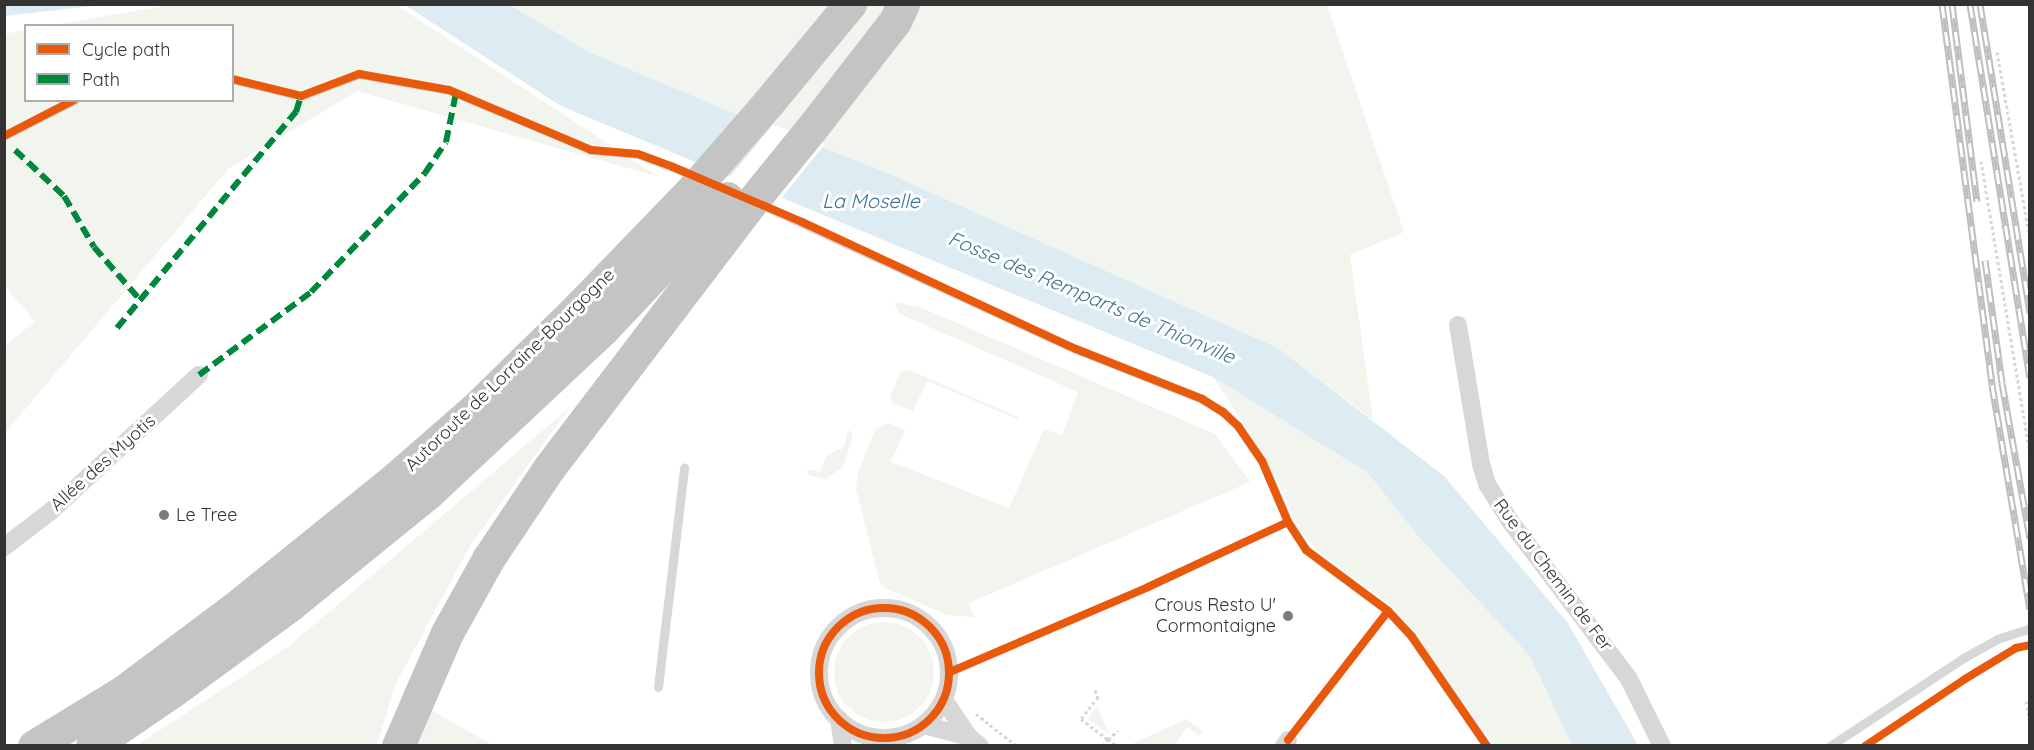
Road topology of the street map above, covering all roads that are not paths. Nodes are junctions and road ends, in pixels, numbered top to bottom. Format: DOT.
graph roads {
  1 [pos="850,4"];
  2 [pos="891,4"];
  3 [pos="903,4"];
  4 [pos="234,79"];
  5 [pos="70,102"];
  6 [pos="793,115"];
  7 [pos="4,136"];
  8 [pos="736,203"];
  9 [pos="1458,325"];
  10 [pos="199,375"];
  11 [pos="684,468"];
  12 [pos="4,547"];
  13 [pos="241,603"];
  14 [pos="2030,628"];
  15 [pos="658,687"];
  16 [pos="944,700"];
  17 [pos="839,719"];
  18 [pos="924,725"];
  19 [pos="974,741"];
  20 [pos="880,742"];
  21 [pos="11,746"];
  22 [pos="34,746"];
  23 [pos="92,746"];
  24 [pos="398,746"];
  25 [pos="843,746"];
  26 [pos="1486,746"];
  27 [pos="1662,746"];
  28 [pos="1830,746"];
  1 -- 6 [label="highway, Autoroute de Lorraine-Bourgogne"];
  2 -- 6 [label="highway, Autoroute de Lorraine-Bourgogne"];
  3 -- 6 [label="highway"];
  4 -- 26 [label="lane"];
  5 -- 7 [label="lane"];
  6 -- 8 [label="highway, bridge"];
  6 -- 13 [label="highway, Autoroute de Lorraine-Bourgogne, bridge"];
  8 -- 23 [label="highway, Autoroute de Lorraine-Bourgogne"];
  8 -- 24 [label="highway"];
  9 -- 27 [label="street, Rue du Chemin de Fer"];
  10 -- 12 [label="street, Allée des Myotis"];
  11 -- 15 [label="lane"];
  13 -- 21 [label="highway"];
  13 -- 22 [label="highway, Autoroute de Lorraine-Bourgogne"];
  14 -- 28 [label="lane"];
  16 -- 17 [label="street"];
  16 -- 18 [label="street"];
  16 -- 19 [label="street"];
  17 -- 20 [label="street"];
  17 -- 25 [label="street"];
  18 -- 19 [label="street"];
  18 -- 20 [label="street"];
}
